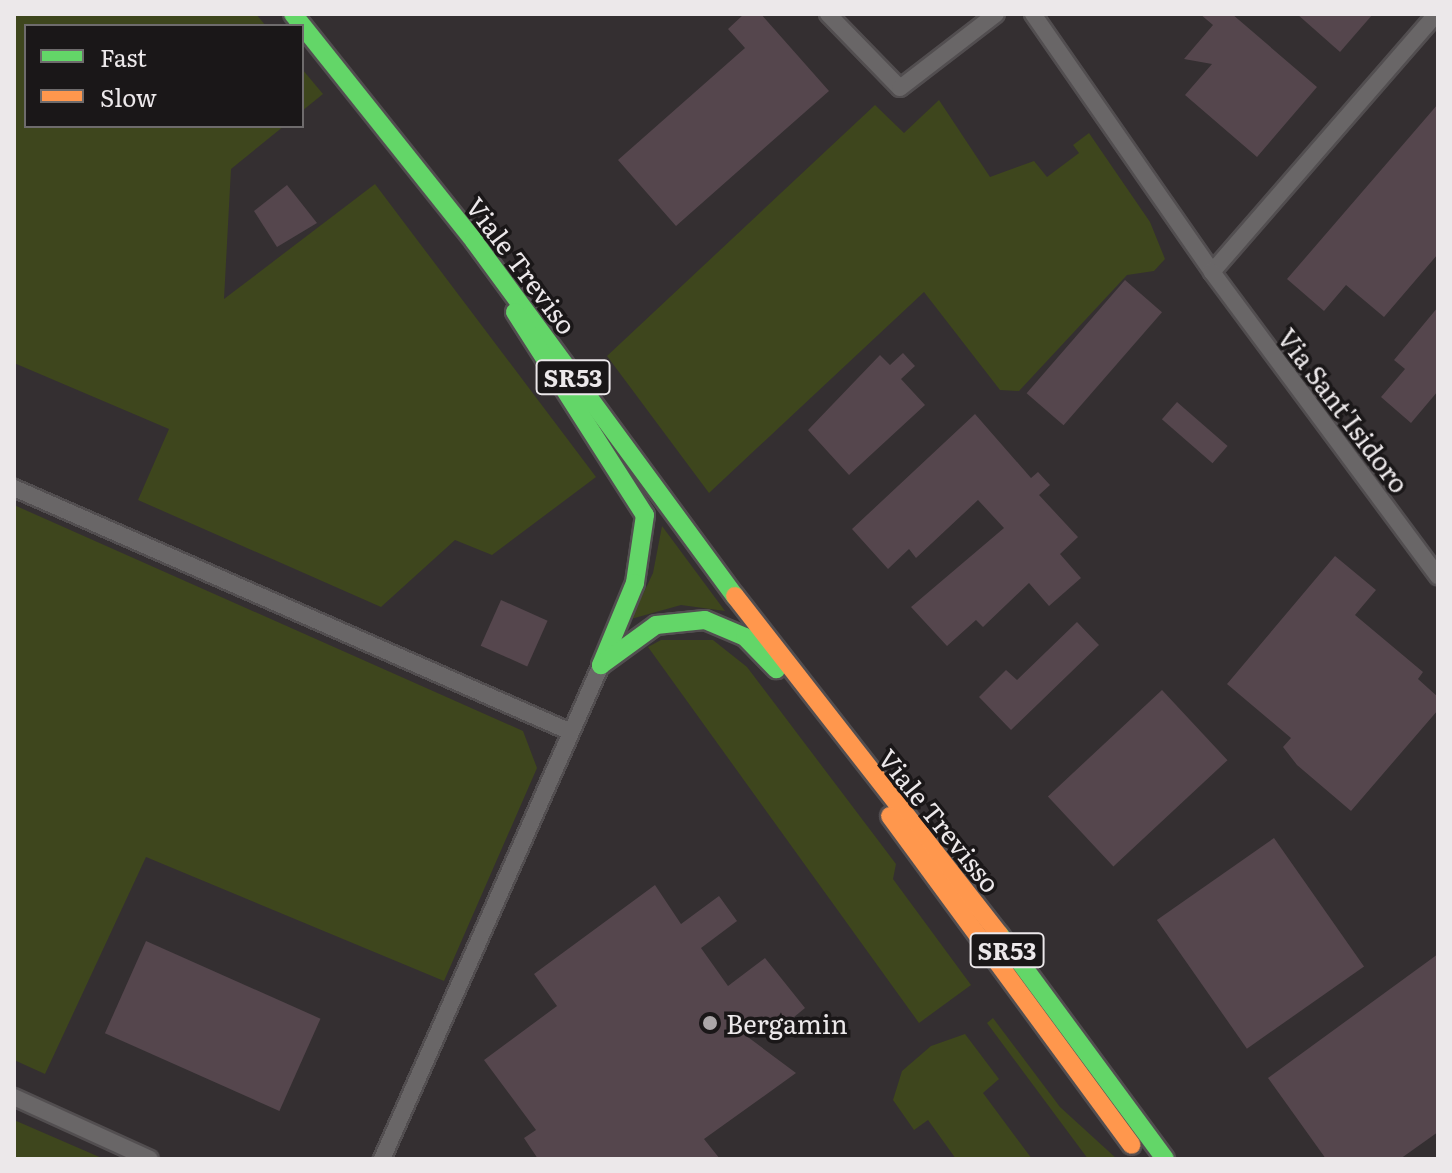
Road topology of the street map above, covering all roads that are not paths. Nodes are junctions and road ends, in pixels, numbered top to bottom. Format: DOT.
graph roads {
  1 [pos="828,14"];
  2 [pos="996,14"];
  3 [pos="1033,14"];
  4 [pos="1436,14"];
  5 [pos="304,28"];
  6 [pos="474,241"];
  7 [pos="1212,272"];
  8 [pos="14,488"];
  9 [pos="1438,576"];
  10 [pos="601,665"];
  11 [pos="571,732"];
  12 [pos="845,745"];
  13 [pos="14,1097"];
  14 [pos="1137,1152"];
  15 [pos="150,1159"];
  16 [pos="382,1159"];
  17 [pos="1152,1159"];
  18 [pos="1165,1159"];
  1 -- 2 [label="street"];
  3 -- 7 [label="street, Via Sant'Isidoro"];
  4 -- 7 [label="street"];
  5 -- 6 [label="main road, Viale Treviso / SR53"];
  6 -- 10 [label="main road"];
  6 -- 12 [label="main road, Viale Treviso / SR53"];
  7 -- 9 [label="street, Via Sant'Isidoro"];
  8 -- 11 [label="street"];
  10 -- 11 [label="street"];
  10 -- 12 [label="main road"];
  11 -- 16 [label="street"];
  12 -- 14 [label="main road"];
  12 -- 18 [label="main road, Viale Trevisso / SR53"];
  13 -- 15 [label="street"];
  14 -- 17 [label="street"];
}
